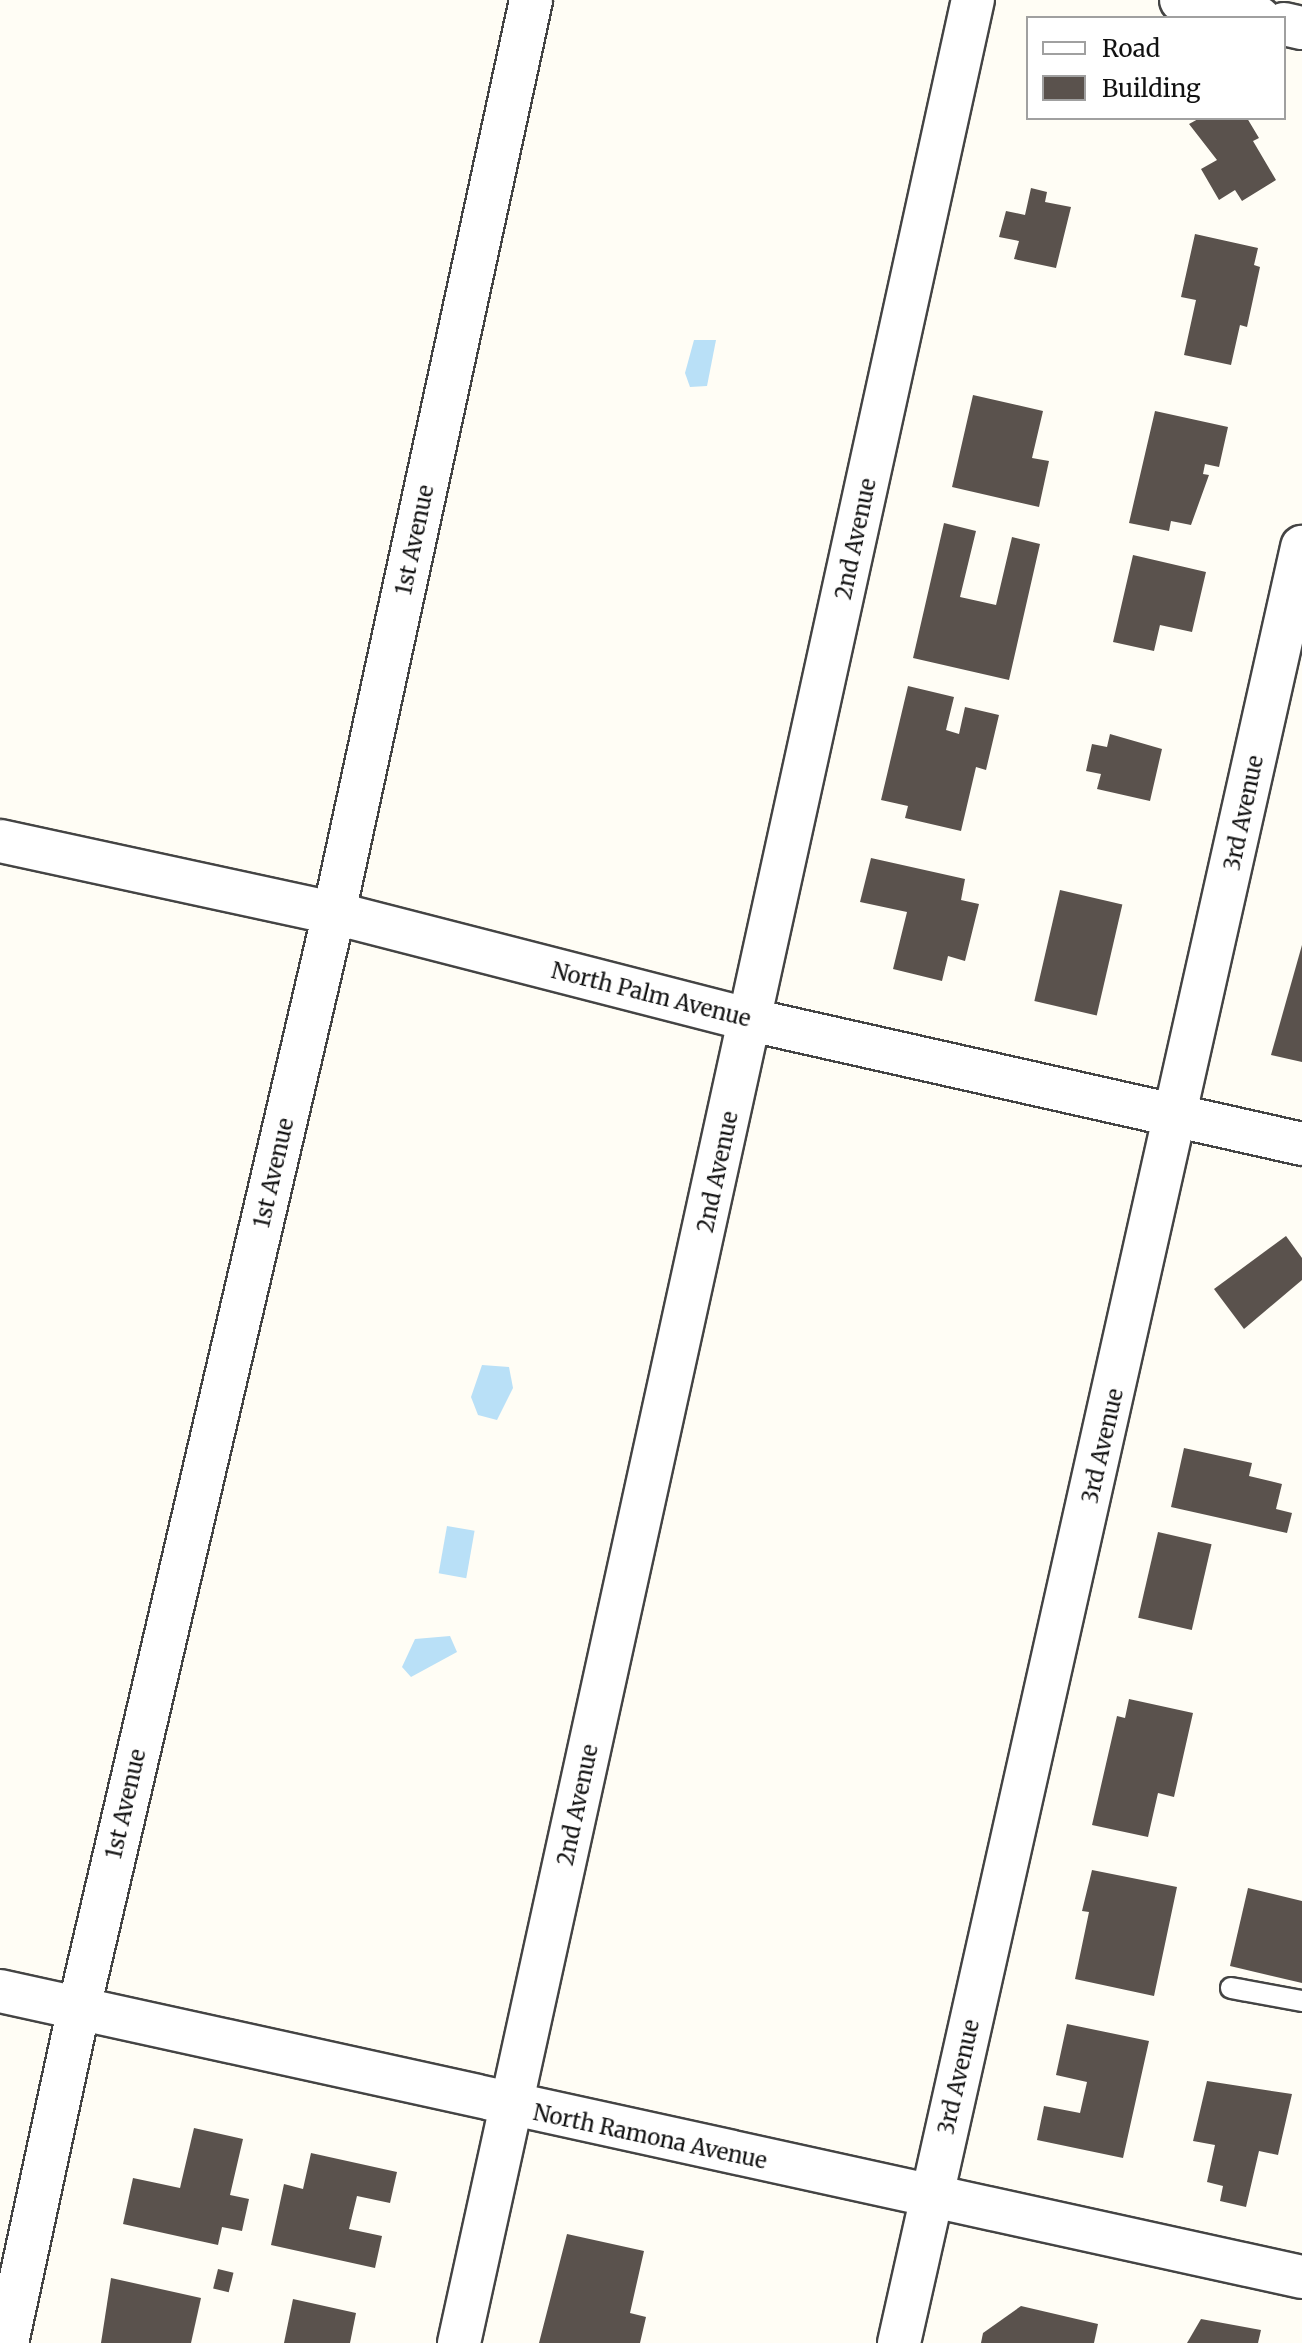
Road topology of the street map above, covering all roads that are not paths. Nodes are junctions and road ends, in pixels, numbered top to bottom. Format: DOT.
graph roads {
  1 [pos="531,0"];
  2 [pos="973,0"];
  3 [pos="1181,0"];
  4 [pos="1250,16"];
  5 [pos="1302,547"];
  6 [pos="0,841"];
  7 [pos="334,913"];
  8 [pos="751,1020"];
  9 [pos="1177,1118"];
  10 [pos="1302,1144"];
  11 [pos="1231,1988"];
  12 [pos="0,1991"];
  13 [pos="1302,2001"];
  14 [pos="79,2008"];
  15 [pos="512,2106"];
  16 [pos="931,2198"];
  17 [pos="1302,2277"];
  18 [pos="7,2343"];
  19 [pos="459,2343"];
  20 [pos="899,2343"];
  1 -- 7 [label="street, 1st Avenue"];
  2 -- 8 [label="street, 2nd Avenue"];
  3 -- 4 [label="street"];
  5 -- 9 [label="street, 3rd Avenue"];
  6 -- 7 [label="street, North Palm Avenue"];
  7 -- 8 [label="street, North Palm Avenue"];
  7 -- 14 [label="street, 1st Avenue"];
  8 -- 9 [label="street, North Palm Avenue"];
  8 -- 15 [label="street, 2nd Avenue"];
  9 -- 10 [label="street, North Palm Avenue"];
  9 -- 16 [label="street, 3rd Avenue"];
  11 -- 13 [label="lane"];
  12 -- 14 [label="street, North Ramona Avenue"];
  14 -- 15 [label="street, North Ramona Avenue"];
  14 -- 18 [label="street, 1st Avenue"];
  15 -- 16 [label="street, North Ramona Avenue"];
  15 -- 19 [label="street, 2nd Avenue"];
  16 -- 17 [label="street, North Ramona Avenue"];
  16 -- 20 [label="street, 3rd Avenue"];
}
